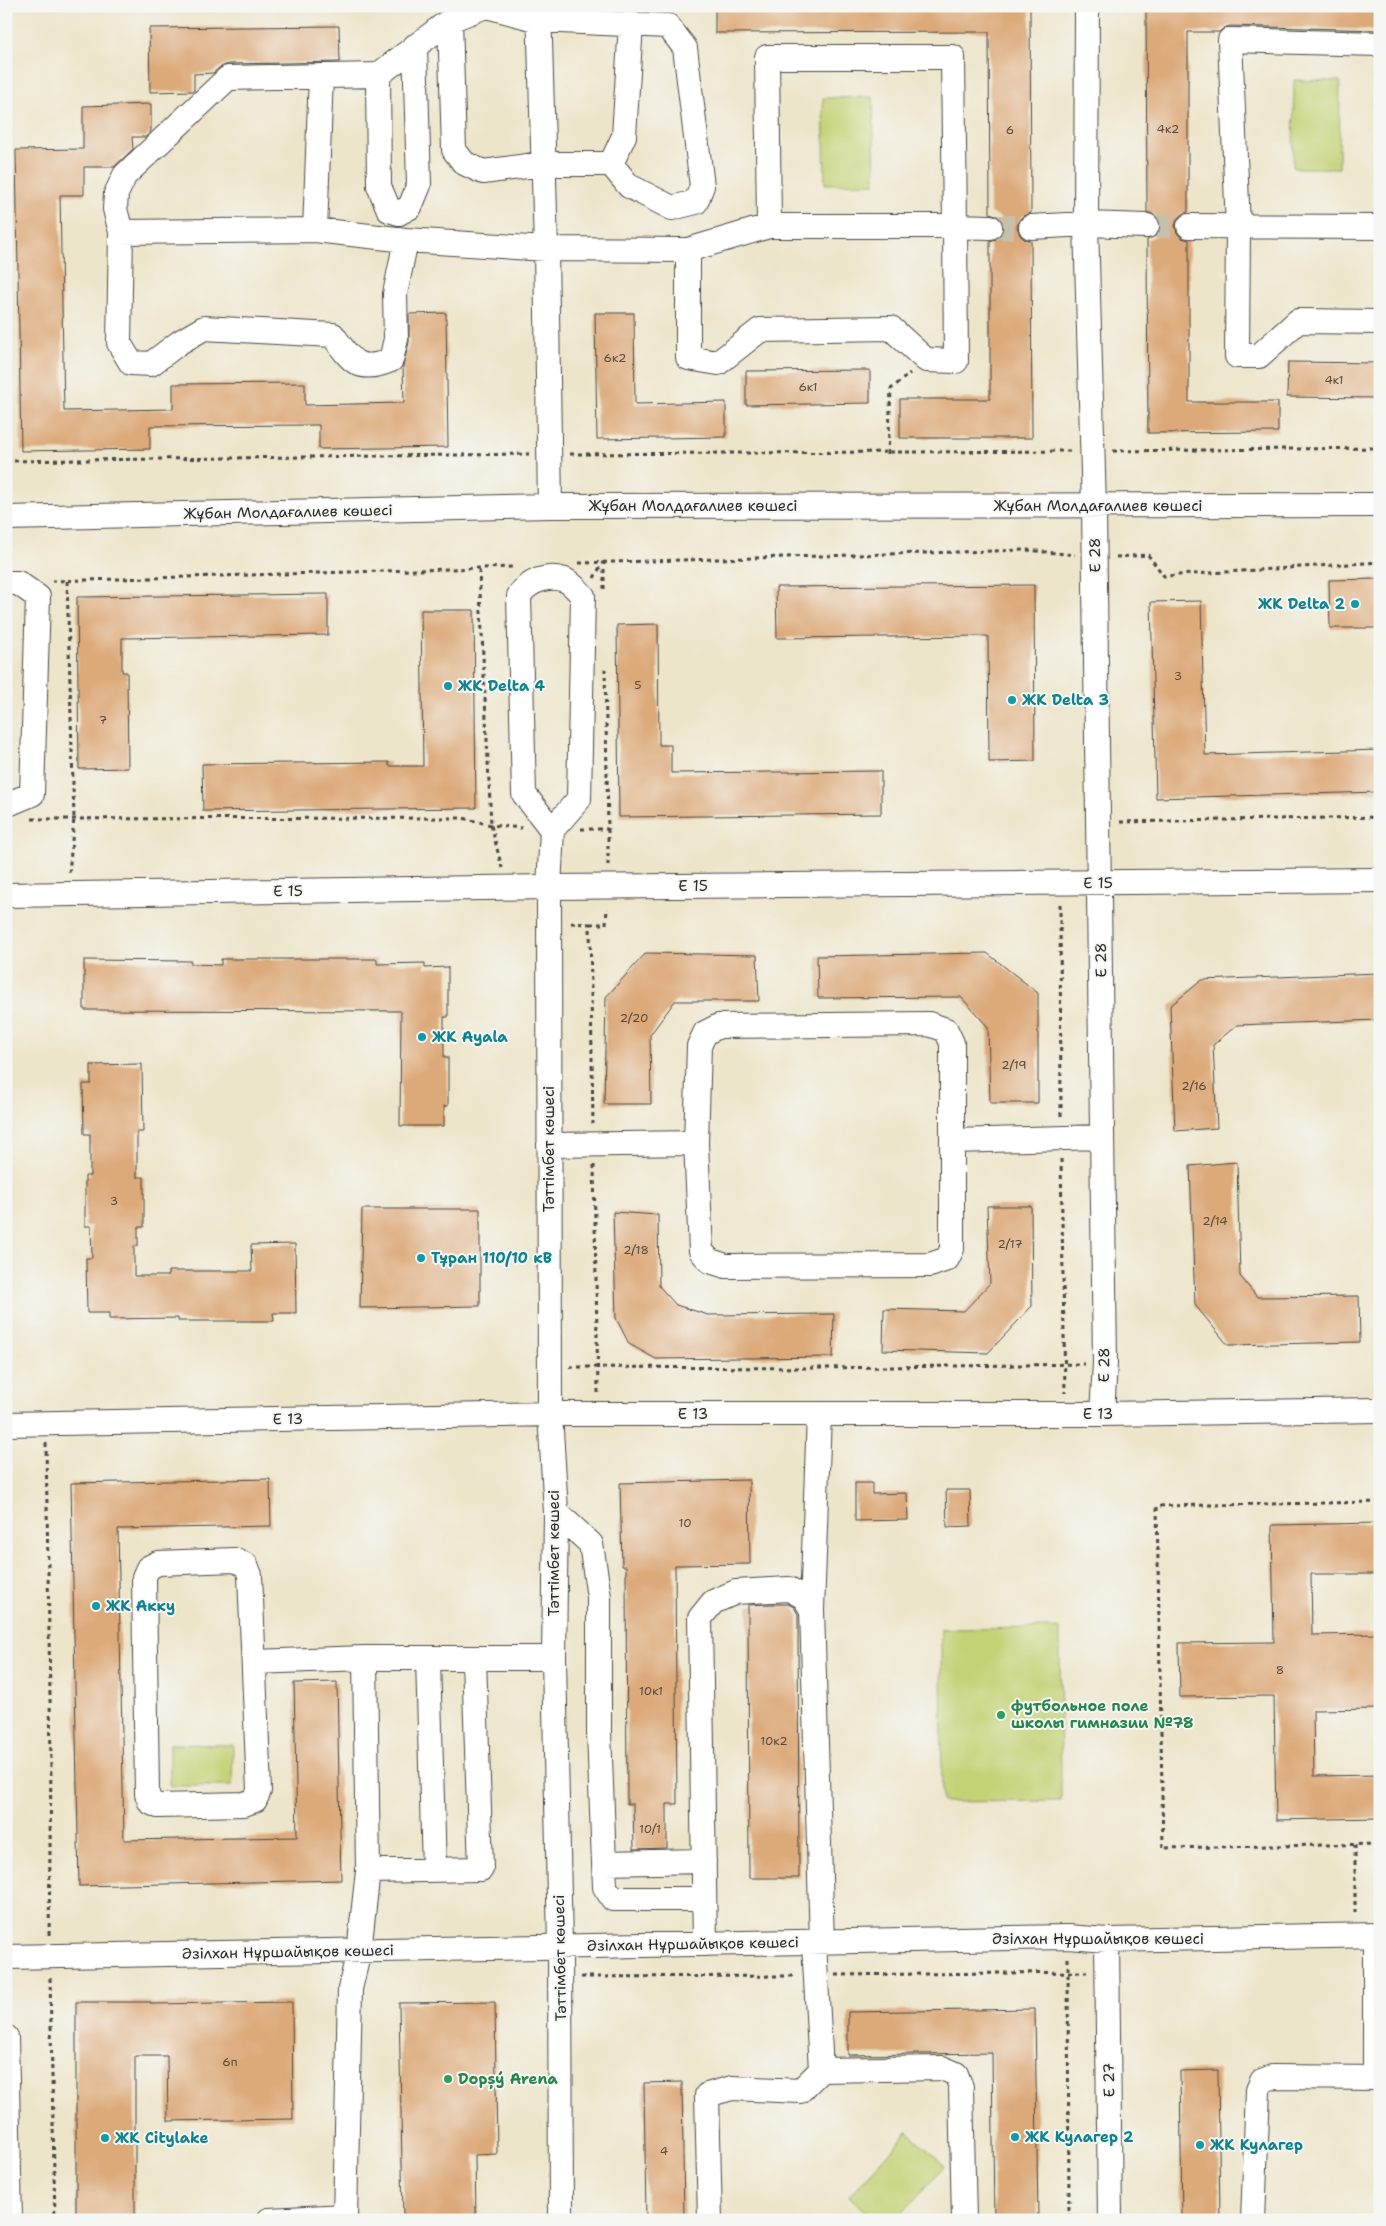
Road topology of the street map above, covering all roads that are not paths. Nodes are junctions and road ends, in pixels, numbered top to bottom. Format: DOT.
graph roads {
  1 [pos="1087,6"];
  2 [pos="539,13"];
  3 [pos="450,20"];
  4 [pos="631,24"];
  5 [pos="1380,44"];
  6 [pos="415,46"];
  7 [pos="378,75"];
  8 [pos="321,76"];
  9 [pos="542,164"];
  10 [pos="611,164"];
  11 [pos="1086,224"];
  12 [pos="769,226"];
  13 [pos="955,226"];
  14 [pos="1147,226"];
  15 [pos="1188,226"];
  16 [pos="990,227"];
  17 [pos="1031,227"];
  18 [pos="1238,227"];
  19 [pos="1380,227"];
  20 [pos="315,230"];
  21 [pos="121,232"];
  22 [pos="406,240"];
  23 [pos="546,249"];
  24 [pos="688,250"];
  25 [pos="1380,322"];
  26 [pos="1380,505"];
  27 [pos="550,506"];
  28 [pos="1094,507"];
  29 [pos="6,518"];
  30 [pos="6,583"];
  31 [pos="6,805"];
  32 [pos="552,830"];
  33 [pos="1380,880"];
  34 [pos="1100,883"];
  35 [pos="548,887"];
  36 [pos="6,895"];
  37 [pos="1102,1137"];
  38 [pos="953,1141"];
  39 [pos="696,1143"];
  40 [pos="549,1145"];
  41 [pos="1380,1410"];
  42 [pos="550,1414"];
  43 [pos="819,1414"];
  44 [pos="1102,1414"];
  45 [pos="6,1424"];
  46 [pos="556,1512"];
  47 [pos="812,1610"];
  48 [pos="364,1658"];
  49 [pos="554,1658"];
  50 [pos="428,1659"];
  51 [pos="474,1659"];
  52 [pos="254,1662"];
  53 [pos="704,1861"];
  54 [pos="604,1863"];
  55 [pos="434,1870"];
  56 [pos="368,1871"];
  57 [pos="704,1899"];
  58 [pos="1370,1936"];
  59 [pos="1107,1940"];
  60 [pos="818,1943"];
  61 [pos="705,1944"];
  62 [pos="560,1946"];
  63 [pos="358,1951"];
  64 [pos="6,1957"];
  65 [pos="6,2037"];
  66 [pos="821,2070"];
  67 [pos="1377,2078"];
  68 [pos="345,2218"];
  69 [pos="10,2220"];
  70 [pos="269,2220"];
  71 [pos="561,2220"];
  72 [pos="710,2220"];
  73 [pos="964,2220"];
  74 [pos="1110,2220"];
  75 [pos="1253,2220"];
  1 -- 11 [label="street, E 28"];
  2 -- 3 [label="street"];
  2 -- 4 [label="street"];
  2 -- 9 [label="street"];
  3 -- 6 [label="street"];
  3 -- 9 [label="street"];
  4 -- 10 [label="street"];
  4 -- 10 [label="street"];
  5 -- 18 [label="street"];
  6 -- 7 [label="street"];
  6 -- 7 [label="street"];
  7 -- 8 [label="street"];
  8 -- 20 [label="street"];
  8 -- 21 [label="street"];
  9 -- 10 [label="street"];
  9 -- 23 [label="street"];
  11 -- 14 [label="street"];
  11 -- 17 [label="street"];
  11 -- 28 [label="street, E 28"];
  12 -- 13 [label="street"];
  12 -- 13 [label="street"];
  12 -- 24 [label="street"];
  13 -- 16 [label="street"];
  13 -- 24 [label="street"];
  15 -- 18 [label="street"];
  18 -- 19 [label="street"];
  18 -- 25 [label="street"];
  20 -- 21 [label="street"];
  20 -- 22 [label="street"];
  21 -- 22 [label="street"];
  22 -- 23 [label="street"];
  23 -- 24 [label="street"];
  23 -- 27 [label="street"];
  26 -- 28 [label="street, Жұбан Молдағалиев көшесі"];
  27 -- 28 [label="street, Жұбан Молдағалиев көшесі"];
  27 -- 29 [label="street, Жұбан Молдағалиев көшесі"];
  28 -- 34 [label="street, E 28"];
  30 -- 31 [label="street"];
  32 -- 32 [label="street"];
  32 -- 35 [label="street, Тәттімбет көшесі"];
  33 -- 34 [label="street, E 15"];
  34 -- 35 [label="street, E 15"];
  34 -- 37 [label="street, E 28"];
  35 -- 36 [label="street, E 15"];
  35 -- 40 [label="street, Тәттімбет көшесі"];
  37 -- 38 [label="street"];
  37 -- 44 [label="street, E 28"];
  38 -- 39 [label="street"];
  38 -- 39 [label="street"];
  39 -- 40 [label="street"];
  40 -- 42 [label="street, Тәттімбет көшесі"];
  41 -- 44 [label="street, E 13"];
  42 -- 43 [label="street, E 13"];
  42 -- 45 [label="street, E 13"];
  42 -- 46 [label="street, Тәттімбет көшесі"];
  43 -- 44 [label="street, E 13"];
  43 -- 47 [label="street"];
  46 -- 49 [label="street, Тәттімбет көшесі"];
  46 -- 54 [label="street"];
  47 -- 53 [label="street"];
  47 -- 60 [label="street"];
  48 -- 50 [label="street"];
  48 -- 52 [label="street"];
  48 -- 56 [label="street"];
  49 -- 51 [label="street"];
  49 -- 62 [label="street, Тәттімбет көшесі"];
  50 -- 51 [label="street"];
  50 -- 55 [label="street"];
  51 -- 55 [label="street"];
  52 -- 52 [label="street"];
  53 -- 54 [label="street"];
  53 -- 57 [label="street"];
  54 -- 57 [label="street"];
  55 -- 56 [label="street"];
  56 -- 63 [label="street"];
  57 -- 61 [label="street"];
  58 -- 59 [label="street, Әзілхан Нұршайықов көшесі"];
  58 -- 67 [label="street"];
  59 -- 60 [label="street, Әзілхан Нұршайықов көшесі"];
  59 -- 74 [label="street, E 27"];
  60 -- 61 [label="street, Әзілхан Нұршайықов көшесі"];
  60 -- 66 [label="street"];
  61 -- 62 [label="street, Әзілхан Нұршайықов көшесі"];
  62 -- 63 [label="street, Әзілхан Нұршайықов көшесі"];
  62 -- 71 [label="street, Тәттімбет көшесі"];
  63 -- 64 [label="street, Әзілхан Нұршайықов көшесі"];
  63 -- 68 [label="street"];
  65 -- 69 [label="street"];
  66 -- 72 [label="street"];
  66 -- 73 [label="street"];
  67 -- 75 [label="street"];
  68 -- 70 [label="street"];
}
